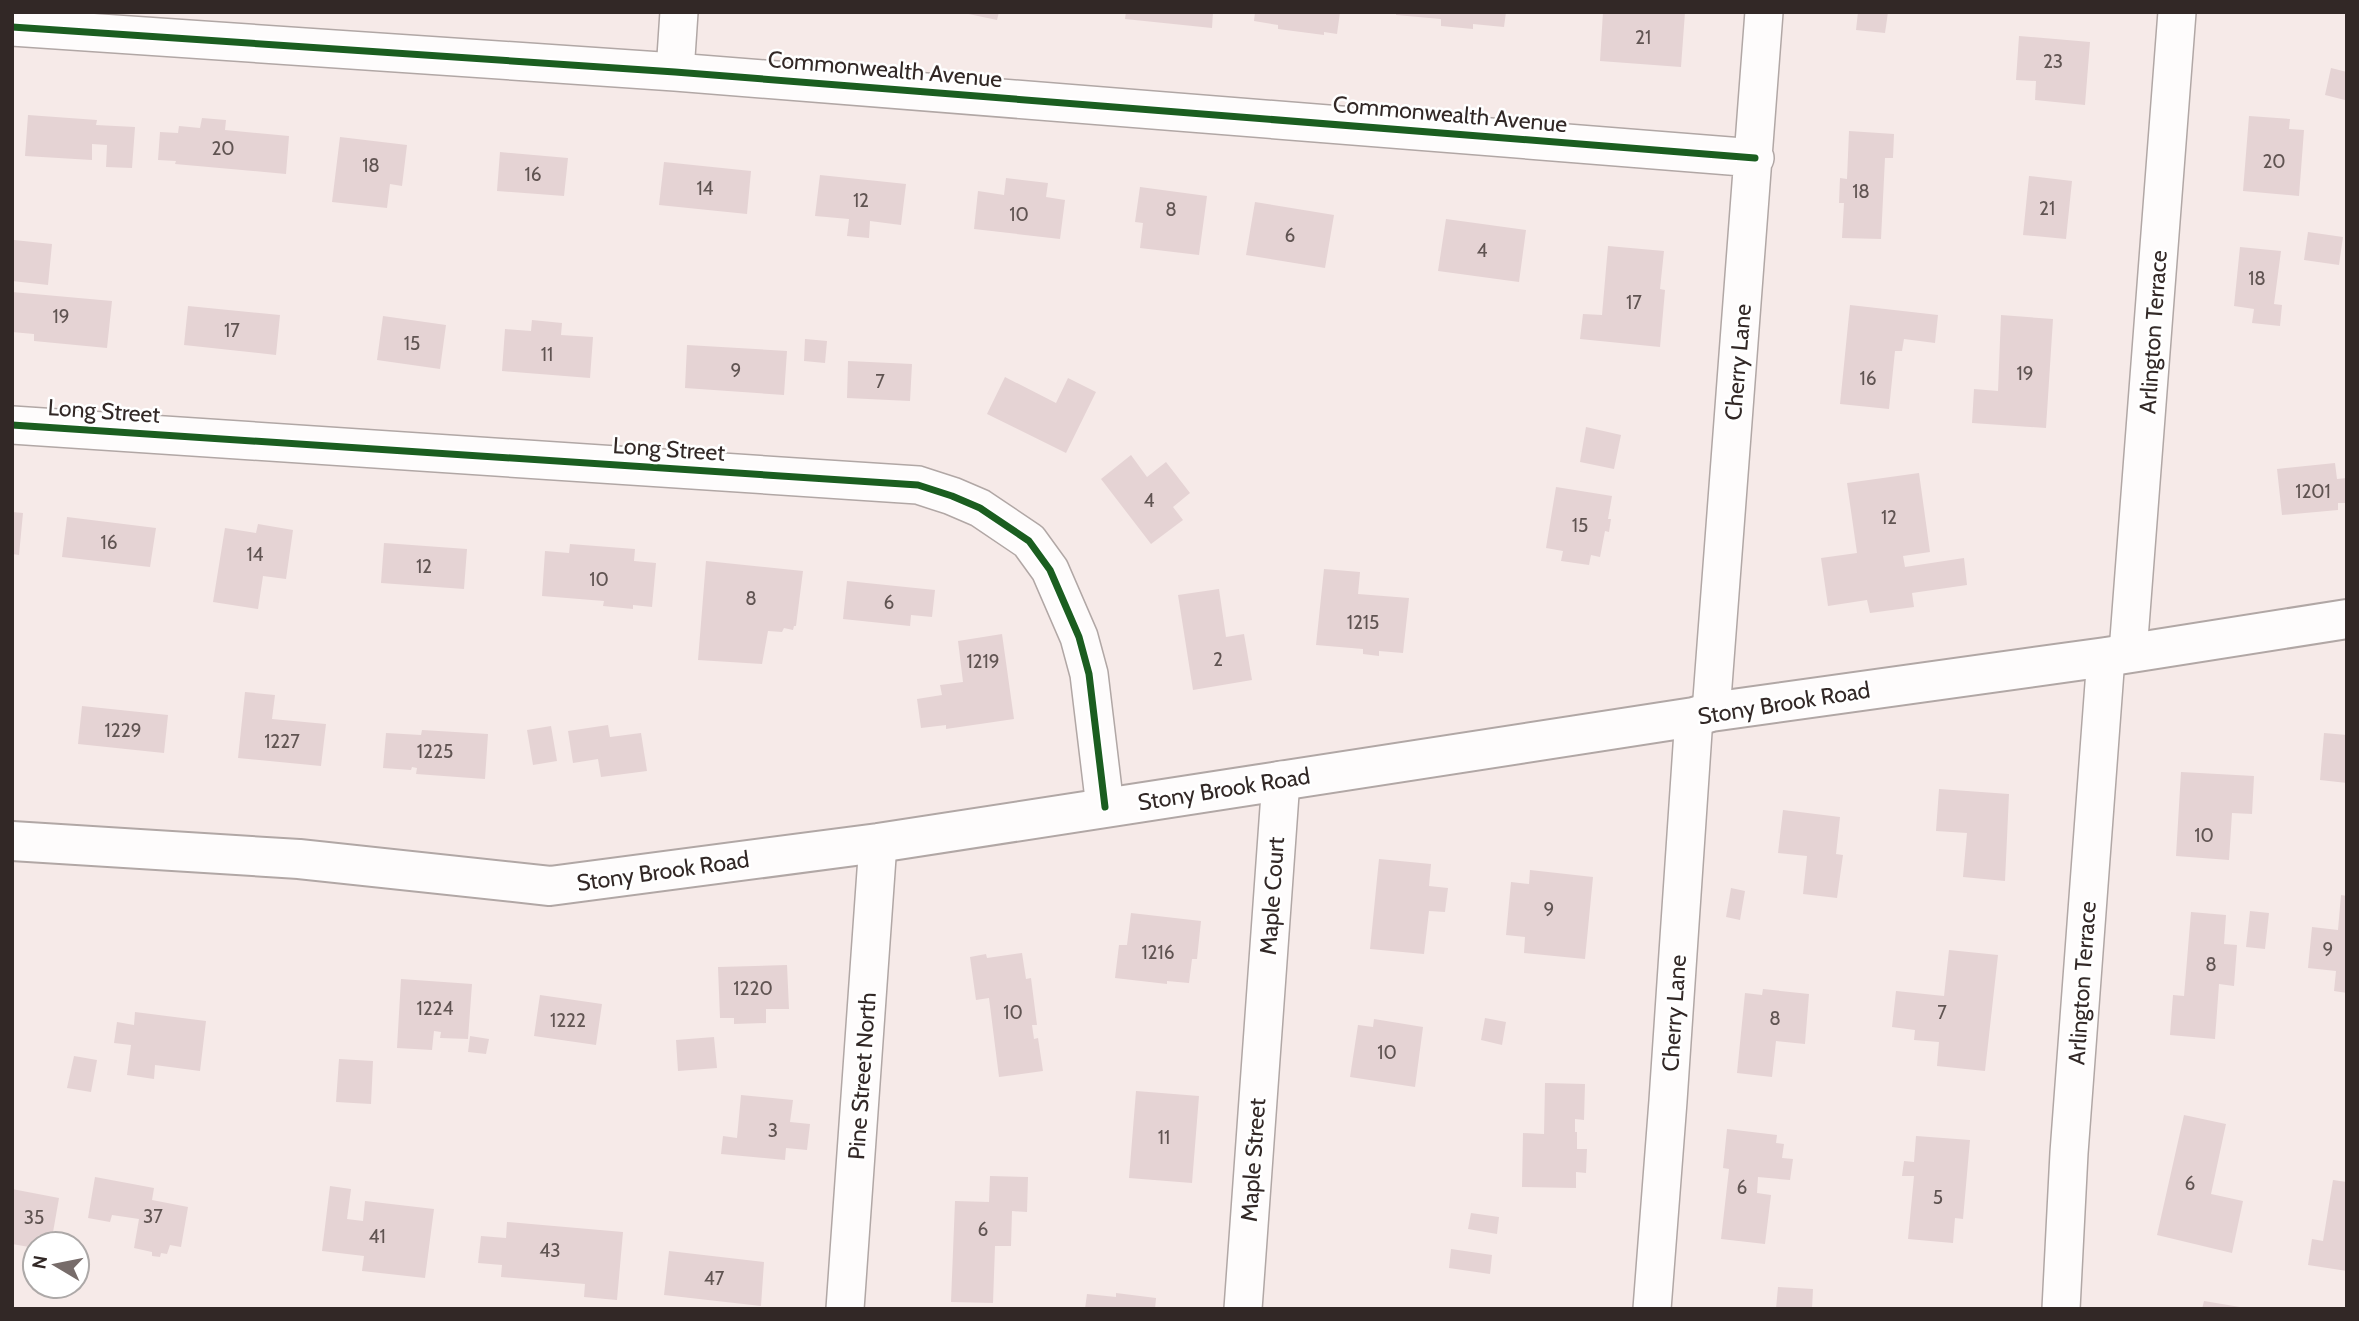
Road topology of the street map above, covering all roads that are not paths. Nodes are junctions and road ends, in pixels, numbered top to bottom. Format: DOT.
graph roads {
  1 [pos="679,12"];
  2 [pos="1764,12"];
  3 [pos="2177,12"];
  4 [pos="12,27"];
  5 [pos="675,72"];
  6 [pos="1755,158"];
  7 [pos="12,425"];
  8 [pos="2347,619"];
  9 [pos="2117,654"];
  10 [pos="1702,714"];
  11 [pos="1281,780"];
  12 [pos="1105,807"];
  13 [pos="12,841"];
  14 [pos="878,842"];
  15 [pos="1264,1012"];
  16 [pos="845,1309"];
  17 [pos="1243,1309"];
  18 [pos="1652,1309"];
  19 [pos="2061,1309"];
  1 -- 5 [label="street"];
  2 -- 6 [label="street, Cherry Lane"];
  3 -- 9 [label="street, Arlington Terrace"];
  4 -- 5 [label="street, Commonwealth Avenue"];
  5 -- 6 [label="street, Commonwealth Avenue"];
  6 -- 10 [label="street, Cherry Lane"];
  7 -- 12 [label="street, Long Street"];
  8 -- 9 [label="main road, Stony Brook Road"];
  9 -- 10 [label="main road, Stony Brook Road"];
  9 -- 19 [label="street, Arlington Terrace"];
  10 -- 11 [label="main road, Stony Brook Road"];
  10 -- 18 [label="street, Cherry Lane"];
  11 -- 12 [label="main road, Stony Brook Road"];
  11 -- 15 [label="street, Maple Court"];
  12 -- 14 [label="main road, Stony Brook Road"];
  13 -- 14 [label="main road, Stony Brook Road"];
  14 -- 16 [label="street, Pine Street North"];
  15 -- 17 [label="street, Maple Street"];
}
